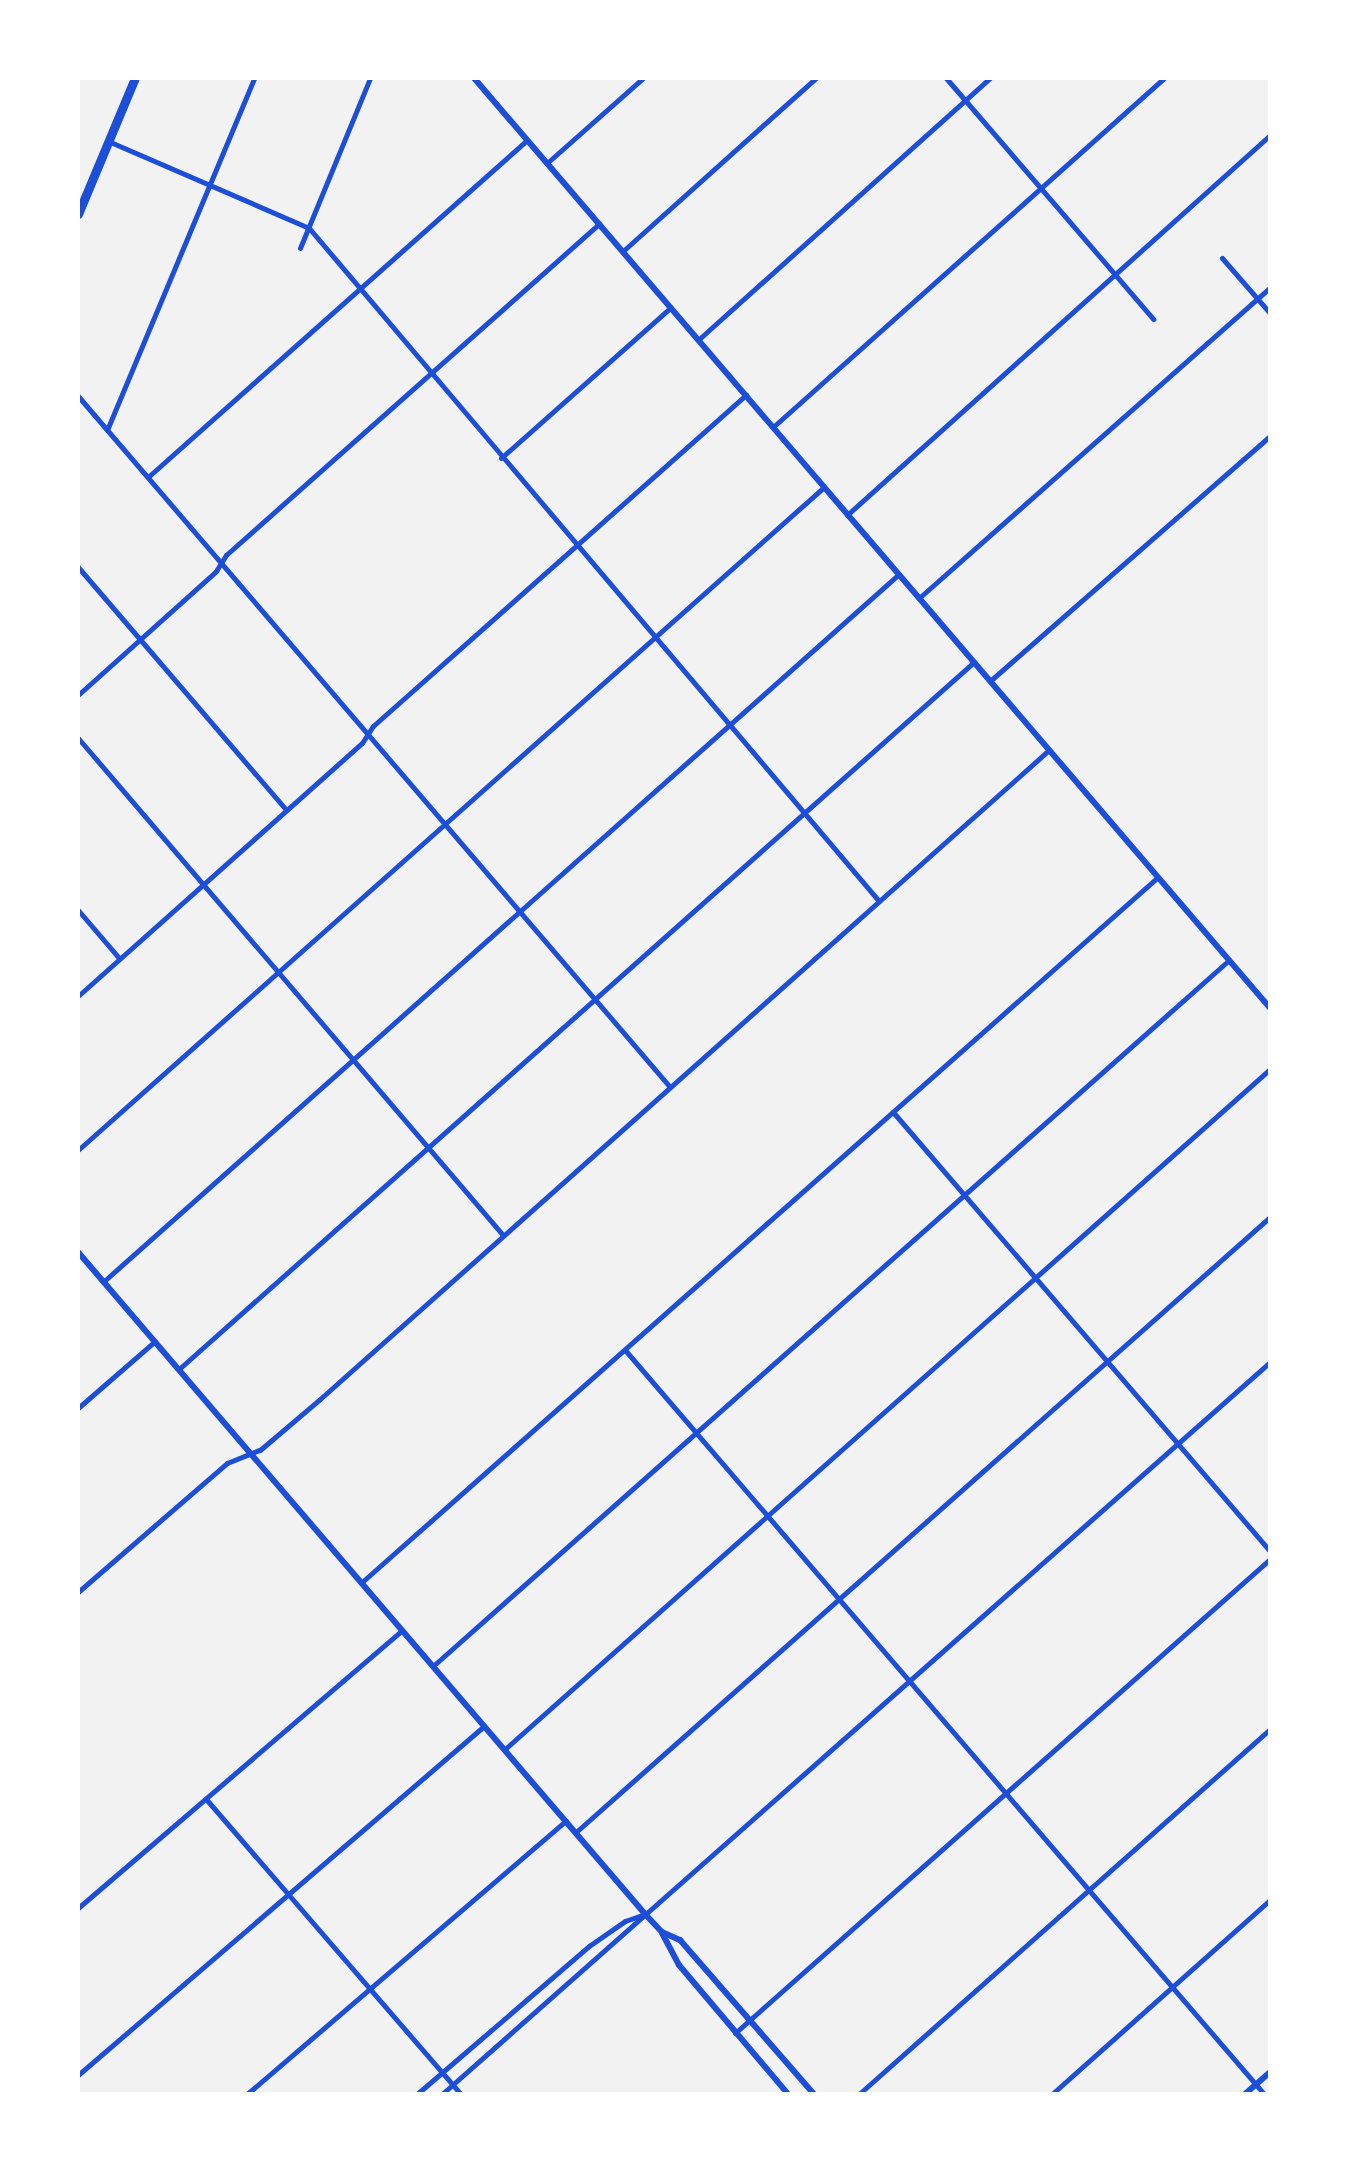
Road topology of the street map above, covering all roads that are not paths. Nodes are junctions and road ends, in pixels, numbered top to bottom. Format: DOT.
graph roads {
  1 [pos="134,78"];
  2 [pos="254,78"];
  3 [pos="370,78"];
  4 [pos="474,78"];
  5 [pos="643,78"];
  6 [pos="816,78"];
  7 [pos="946,78"];
  8 [pos="990,78"];
  9 [pos="1164,78"];
  10 [pos="634,80"];
  11 [pos="965,100"];
  12 [pos="1270,135"];
  13 [pos="527,140"];
  14 [pos="108,141"];
  15 [pos="547,163"];
  16 [pos="210,183"];
  17 [pos="1040,188"];
  18 [pos="78,214"];
  19 [pos="599,224"];
  20 [pos="309,228"];
  21 [pos="300,248"];
  22 [pos="622,251"];
  23 [pos="1222,258"];
  24 [pos="1114,275"];
  25 [pos="1270,288"];
  26 [pos="358,290"];
  27 [pos="1258,299"];
  28 [pos="671,308"];
  29 [pos="1270,314"];
  30 [pos="1153,319"];
  31 [pos="698,340"];
  32 [pos="429,375"];
  33 [pos="78,396"];
  34 [pos="746,396"];
  35 [pos="773,428"];
  36 [pos="107,430"];
  37 [pos="1270,436"];
  38 [pos="500,459"];
  39 [pos="147,478"];
  40 [pos="824,487"];
  41 [pos="847,515"];
  42 [pos="576,546"];
  43 [pos="221,564"];
  44 [pos="78,567"];
  45 [pos="899,574"];
  46 [pos="919,598"];
  47 [pos="654,638"];
  48 [pos="140,640"];
  49 [pos="974,662"];
  50 [pos="990,681"];
  51 [pos="78,694"];
  52 [pos="729,726"];
  53 [pos="367,734"];
  54 [pos="78,738"];
  55 [pos="1049,750"];
  56 [pos="286,810"];
  57 [pos="804,813"];
  58 [pos="444,824"];
  59 [pos="1158,877"];
  60 [pos="203,884"];
  61 [pos="879,901"];
  62 [pos="78,910"];
  63 [pos="520,912"];
  64 [pos="120,958"];
  65 [pos="1229,960"];
  66 [pos="278,972"];
  67 [pos="78,996"];
  68 [pos="595,1000"];
  69 [pos="1270,1008"];
  70 [pos="353,1060"];
  71 [pos="1270,1069"];
  72 [pos="670,1087"];
  73 [pos="893,1112"];
  74 [pos="428,1148"];
  75 [pos="78,1150"];
  76 [pos="964,1195"];
  77 [pos="1270,1217"];
  78 [pos="503,1235"];
  79 [pos="78,1252"];
  80 [pos="1036,1278"];
  81 [pos="103,1282"];
  82 [pos="154,1341"];
  83 [pos="625,1350"];
  84 [pos="1108,1362"];
  85 [pos="1270,1362"];
  86 [pos="178,1369"];
  87 [pos="78,1408"];
  88 [pos="696,1433"];
  89 [pos="1178,1442"];
  90 [pos="250,1452"];
  91 [pos="768,1516"];
  92 [pos="1270,1555"];
  93 [pos="362,1582"];
  94 [pos="78,1592"];
  95 [pos="839,1599"];
  96 [pos="402,1630"];
  97 [pos="433,1666"];
  98 [pos="909,1680"];
  99 [pos="484,1726"];
  100 [pos="1270,1730"];
  101 [pos="504,1749"];
  102 [pos="1005,1792"];
  103 [pos="206,1798"];
  104 [pos="566,1821"];
  105 [pos="576,1832"];
  106 [pos="1089,1889"];
  107 [pos="288,1893"];
  108 [pos="1270,1900"];
  109 [pos="78,1908"];
  110 [pos="645,1914"];
  111 [pos="662,1932"];
  112 [pos="1173,1987"];
  113 [pos="370,1989"];
  114 [pos="539,1989"];
  115 [pos="550,2001"];
  116 [pos="750,2020"];
  117 [pos="736,2033"];
  118 [pos="442,2072"];
  119 [pos="1270,2072"];
  120 [pos="78,2074"];
  121 [pos="453,2085"];
  122 [pos="1256,2085"];
  123 [pos="248,2094"];
  124 [pos="417,2094"];
  125 [pos="442,2094"];
  126 [pos="461,2094"];
  127 [pos="788,2094"];
  128 [pos="814,2094"];
  129 [pos="859,2094"];
  130 [pos="1052,2094"];
  131 [pos="1245,2094"];
  132 [pos="1264,2094"];
  1 -- 14 [label="main road"];
  2 -- 16 [label="street"];
  3 -- 20 [label="street"];
  4 -- 13 [label="street"];
  5 -- 10 [label="street"];
  6 -- 22 [label="street"];
  7 -- 11 [label="street"];
  8 -- 11 [label="street"];
  9 -- 17 [label="street"];
  10 -- 15 [label="street"];
  11 -- 17 [label="street"];
  11 -- 31 [label="street"];
  12 -- 24 [label="street"];
  13 -- 15 [label="street"];
  13 -- 26 [label="street"];
  14 -- 16 [label="street"];
  14 -- 18 [label="main road"];
  15 -- 19 [label="street"];
  16 -- 20 [label="street"];
  16 -- 36 [label="street"];
  17 -- 24 [label="street"];
  17 -- 35 [label="street"];
  19 -- 22 [label="street"];
  19 -- 32 [label="street"];
  20 -- 21 [label="street"];
  20 -- 26 [label="street"];
  22 -- 28 [label="street"];
  23 -- 27 [label="street"];
  24 -- 30 [label="street"];
  24 -- 41 [label="street"];
  25 -- 27 [label="street"];
  26 -- 32 [label="street"];
  26 -- 39 [label="street"];
  27 -- 29 [label="street"];
  27 -- 46 [label="street"];
  28 -- 31 [label="street"];
  28 -- 38 [label="street"];
  31 -- 34 [label="street"];
  32 -- 38 [label="street"];
  32 -- 43 [label="street"];
  33 -- 36 [label="street"];
  34 -- 35 [label="street"];
  34 -- 42 [label="street"];
  35 -- 40 [label="street"];
  36 -- 39 [label="street"];
  37 -- 50 [label="street"];
  38 -- 42 [label="street"];
  39 -- 43 [label="street"];
  40 -- 41 [label="street"];
  40 -- 47 [label="street"];
  41 -- 45 [label="street"];
  42 -- 47 [label="street"];
  42 -- 53 [label="street"];
  43 -- 48 [label="street"];
  43 -- 53 [label="street"];
  44 -- 48 [label="street"];
  45 -- 46 [label="street"];
  45 -- 52 [label="street"];
  46 -- 49 [label="street"];
  47 -- 52 [label="street"];
  47 -- 58 [label="street"];
  48 -- 51 [label="street"];
  48 -- 56 [label="street"];
  49 -- 50 [label="street"];
  49 -- 57 [label="street"];
  50 -- 55 [label="street"];
  52 -- 57 [label="street"];
  52 -- 63 [label="street"];
  53 -- 56 [label="street"];
  53 -- 58 [label="street"];
  54 -- 60 [label="street"];
  55 -- 59 [label="street"];
  55 -- 61 [label="street"];
  56 -- 60 [label="street"];
  57 -- 61 [label="street"];
  57 -- 68 [label="street"];
  58 -- 63 [label="street"];
  58 -- 66 [label="street"];
  59 -- 65 [label="street"];
  59 -- 73 [label="street"];
  60 -- 64 [label="street"];
  60 -- 66 [label="street"];
  61 -- 72 [label="street"];
  62 -- 64 [label="street"];
  63 -- 68 [label="street"];
  63 -- 70 [label="street"];
  64 -- 67 [label="street"];
  65 -- 69 [label="street"];
  65 -- 76 [label="street"];
  66 -- 70 [label="street"];
  66 -- 75 [label="street"];
  68 -- 72 [label="street"];
  68 -- 74 [label="street"];
  70 -- 74 [label="street"];
  70 -- 81 [label="street"];
  71 -- 80 [label="street"];
  72 -- 78 [label="street"];
  73 -- 76 [label="street"];
  73 -- 83 [label="street"];
  74 -- 78 [label="street"];
  74 -- 86 [label="street"];
  76 -- 80 [label="street"];
  76 -- 88 [label="street"];
  77 -- 84 [label="street"];
  78 -- 90 [label="street"];
  79 -- 81 [label="street"];
  80 -- 84 [label="street"];
  80 -- 91 [label="street"];
  81 -- 82 [label="street"];
  82 -- 86 [label="street"];
  82 -- 87 [label="street"];
  83 -- 88 [label="street"];
  83 -- 93 [label="street"];
  84 -- 89 [label="street"];
  84 -- 95 [label="street"];
  85 -- 89 [label="street"];
  86 -- 90 [label="street"];
  88 -- 91 [label="street"];
  88 -- 97 [label="street"];
  89 -- 92 [label="street"];
  89 -- 98 [label="street"];
  90 -- 93 [label="street"];
  90 -- 94 [label="street"];
  91 -- 95 [label="street"];
  91 -- 101 [label="street"];
  92 -- 102 [label="street"];
  93 -- 96 [label="street"];
  95 -- 98 [label="street"];
  95 -- 105 [label="street"];
  96 -- 97 [label="street"];
  96 -- 103 [label="street"];
  97 -- 99 [label="street"];
  98 -- 102 [label="street"];
  98 -- 110 [label="street"];
  99 -- 101 [label="street"];
  99 -- 107 [label="street"];
  100 -- 106 [label="street"];
  101 -- 104 [label="street"];
  102 -- 106 [label="street"];
  102 -- 116 [label="street"];
  103 -- 107 [label="street"];
  103 -- 109 [label="street"];
  104 -- 105 [label="street"];
  104 -- 113 [label="street"];
  105 -- 110 [label="street"];
  106 -- 112 [label="street"];
  106 -- 129 [label="street"];
  107 -- 113 [label="street"];
  107 -- 120 [label="street"];
  108 -- 112 [label="street"];
  110 -- 111 [label="street"];
  110 -- 114 [label="street"];
  110 -- 115 [label="street"];
  111 -- 116 [label="street"];
  111 -- 117 [label="street"];
  112 -- 122 [label="street"];
  112 -- 130 [label="street"];
  113 -- 118 [label="street"];
  113 -- 123 [label="street"];
  114 -- 115 [label="street"];
  114 -- 118 [label="street"];
  115 -- 121 [label="street"];
  116 -- 117 [label="street"];
  116 -- 128 [label="street"];
  117 -- 127 [label="street"];
  118 -- 121 [label="street"];
  118 -- 124 [label="street"];
  119 -- 122 [label="street"];
  121 -- 125 [label="street"];
  121 -- 126 [label="street"];
  122 -- 131 [label="street"];
  122 -- 132 [label="street"];
}
